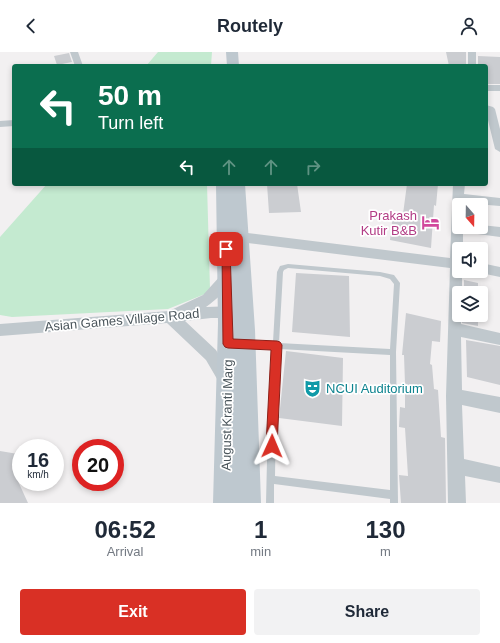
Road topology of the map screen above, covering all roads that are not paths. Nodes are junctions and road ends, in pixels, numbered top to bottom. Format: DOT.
graph roads {
  1 [pos="74,52"];
  2 [pos="221,52"];
  3 [pos="232,52"];
  4 [pos="472,52"];
  5 [pos="78,64"];
  6 [pos="222,64"];
  7 [pos="233,64"];
  8 [pos="472,64"];
  9 [pos="488,88"];
  10 [pos="500,88"];
  11 [pos="488,108"];
  12 [pos="0,124"];
  13 [pos="12,124"];
  14 [pos="500,149"];
  15 [pos="224,186"];
  16 [pos="237,186"];
  17 [pos="459,186"];
  18 [pos="459,198"];
  19 [pos="488,201"];
  20 [pos="500,202"];
  21 [pos="488,231"];
  22 [pos="500,232"];
  23 [pos="240,237"];
  24 [pos="452,263"];
  25 [pos="488,269"];
  26 [pos="500,272"];
  27 [pos="227,278"];
  28 [pos="456,278"];
  29 [pos="236,312"];
  30 [pos="170,317"];
  31 [pos="454,329"];
  32 [pos="0,330"];
  33 [pos="500,339"];
  34 [pos="237,344"];
  35 [pos="277,345"];
  36 [pos="393,352"];
  37 [pos="228,384"];
  38 [pos="454,396"];
  39 [pos="500,405"];
  40 [pos="456,466"];
  41 [pos="500,475"];
  42 [pos="271,480"];
  43 [pos="394,499"];
  44 [pos="225,503"];
  45 [pos="249,503"];
  46 [pos="270,503"];
  47 [pos="457,503"];
  1 -- 5 [label="street"];
  2 -- 6 [label="main road"];
  3 -- 7 [label="main road"];
  4 -- 8 [label="street"];
  9 -- 10 [label="street"];
  11 -- 14 [label="street"];
  12 -- 13 [label="street"];
  15 -- 27 [label="main road, August Kranti Marg"];
  16 -- 23 [label="main road, August Kranti Marg"];
  17 -- 18 [label="street"];
  19 -- 20 [label="street"];
  21 -- 22 [label="street"];
  23 -- 24 [label="street"];
  23 -- 29 [label="main road, August Kranti Marg"];
  25 -- 26 [label="street"];
  27 -- 29 [label="main road, August Kranti Marg"];
  27 -- 30 [label="street"];
  28 -- 31 [label="street"];
  29 -- 30 [label="street, Asian Games Village Road"];
  29 -- 34 [label="main road, August Kranti Marg"];
  30 -- 32 [label="street, Asian Games Village Road"];
  30 -- 37 [label="street"];
  31 -- 33 [label="street"];
  31 -- 38 [label="street"];
  34 -- 35 [label="lane"];
  34 -- 37 [label="main road, August Kranti Marg"];
  34 -- 45 [label="main road, August Kranti Marg"];
  35 -- 36 [label="lane"];
  35 -- 36 [label="lane"];
  35 -- 42 [label="lane"];
  36 -- 43 [label="lane"];
  37 -- 44 [label="main road, August Kranti Marg"];
  38 -- 39 [label="street"];
  38 -- 40 [label="street"];
  40 -- 41 [label="street"];
  40 -- 47 [label="street"];
  42 -- 43 [label="lane"];
  42 -- 46 [label="lane"];
}
